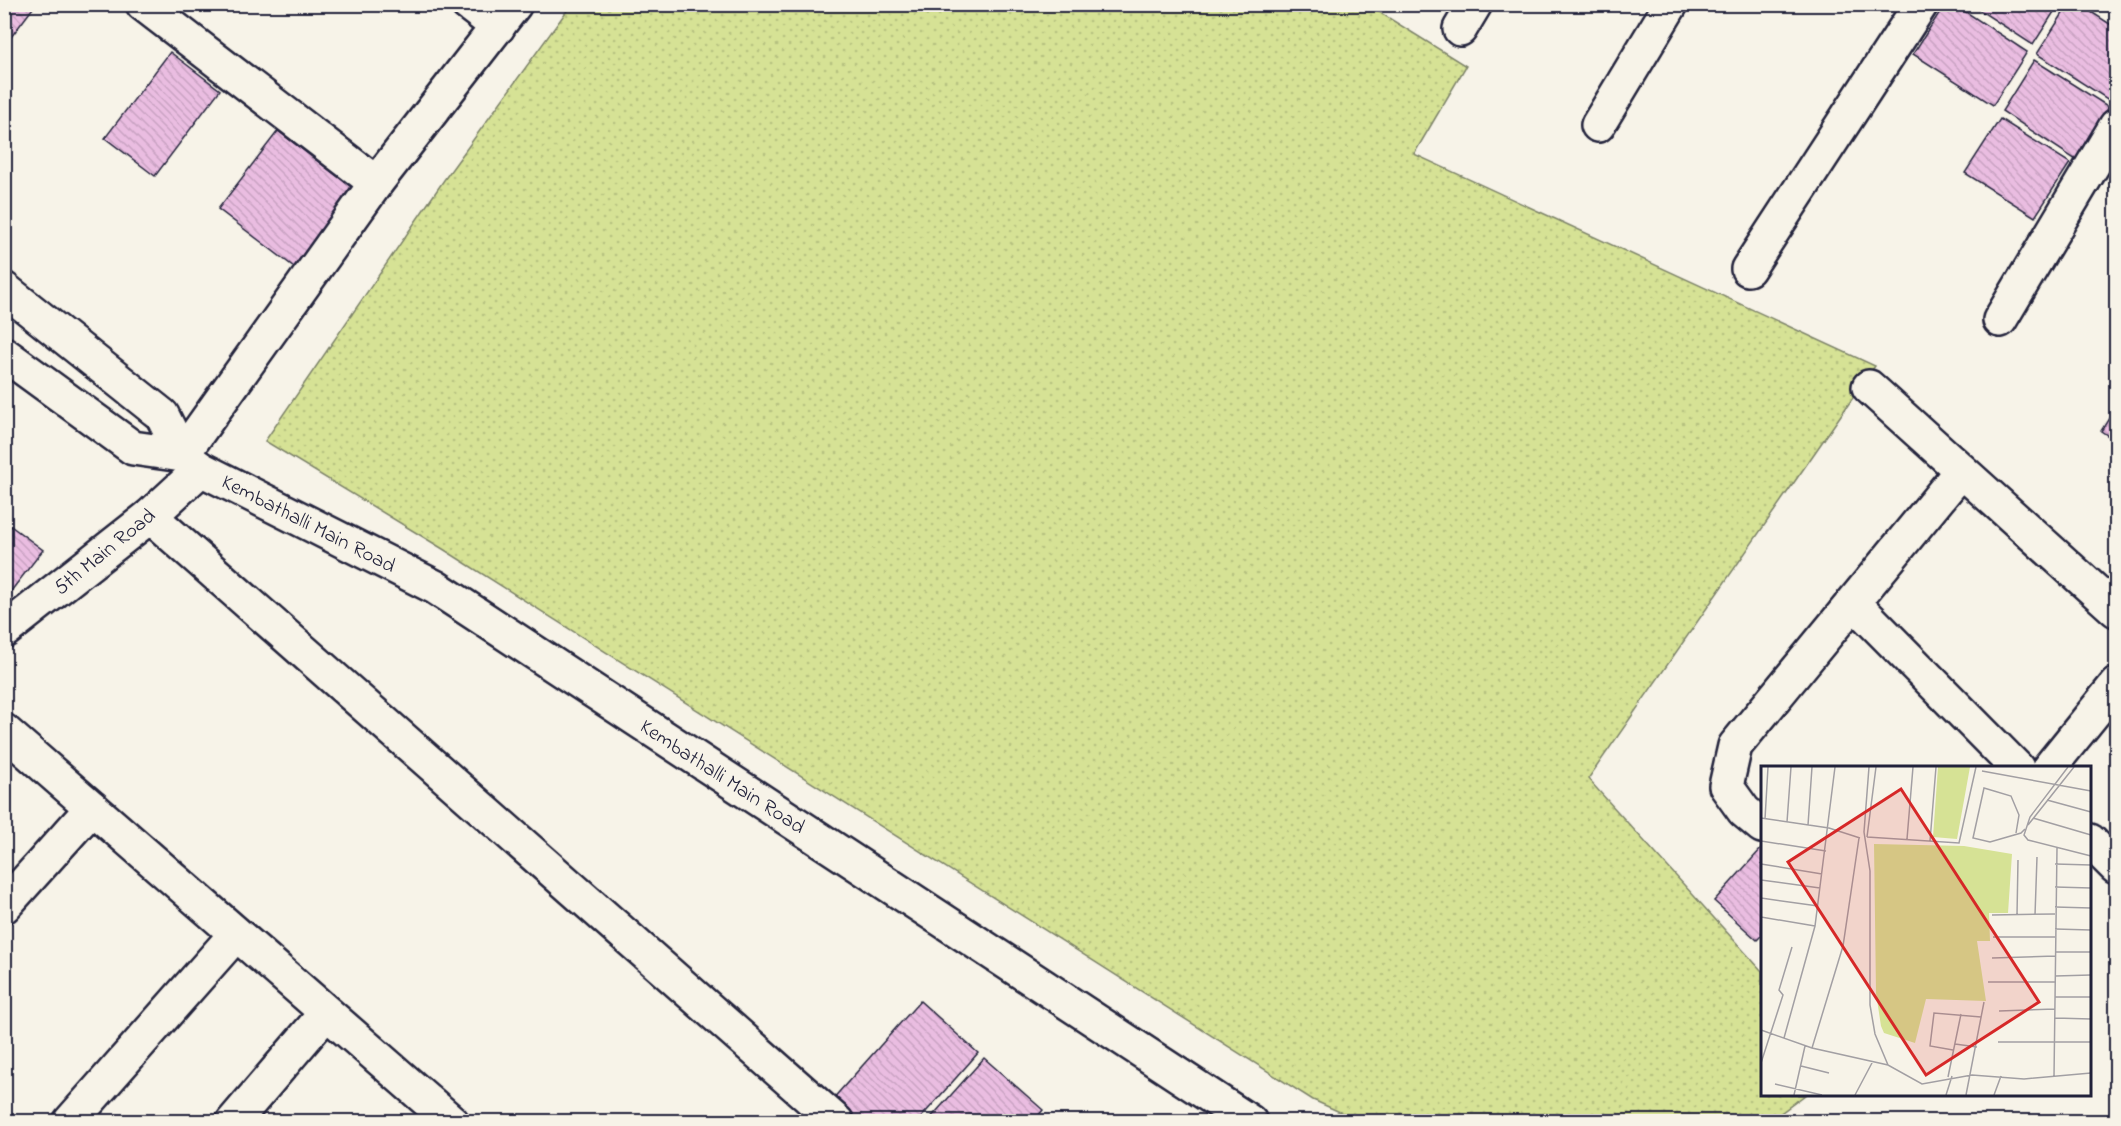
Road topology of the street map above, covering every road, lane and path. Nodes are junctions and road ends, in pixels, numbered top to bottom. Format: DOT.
graph roads {
  1 [pos="143,4"];
  2 [pos="468,4"];
  3 [pos="1671,4"];
  4 [pos="1921,4"];
  5 [pos="506,16"];
  6 [pos="1598,125"];
  7 [pos="2116,126"];
  8 [pos="376,183"];
  9 [pos="1748,269"];
  10 [pos="4,289"];
  11 [pos="2001,320"];
  12 [pos="4,354"];
  13 [pos="1869,387"];
  14 [pos="191,462"];
  15 [pos="1961,471"];
  16 [pos="150,516"];
  17 [pos="1854,603"];
  18 [pos="2116,610"];
  19 [pos="4,631"];
  20 [pos="2116,685"];
  21 [pos="4,731"];
  22 [pos="2015,766"];
  23 [pos="2051,766"];
  24 [pos="92,808"];
  25 [pos="1761,825"];
  26 [pos="2091,842"];
  27 [pos="2116,867"];
  28 [pos="4,906"];
  29 [pos="236,933"];
  30 [pos="326,1012"];
  31 [pos="441,1118"];
  32 [pos="70,1122"];
  33 [pos="233,1122"];
  34 [pos="837,1122"];
  35 [pos="1250,1122"];
  1 -- 8 [label="street"];
  2 -- 5 [label="street"];
  3 -- 6 [label="street"];
  4 -- 9 [label="street"];
  5 -- 8 [label="street, 5th Main Road"];
  7 -- 11 [label="street"];
  8 -- 14 [label="street, 5th Main Road"];
  10 -- 14 [label="street"];
  12 -- 14 [label="street, Kembathalli Main Road"];
  13 -- 15 [label="street"];
  14 -- 16 [label="street, 5th Main Road"];
  14 -- 35 [label="street, Kembathalli Main Road"];
  15 -- 17 [label="street"];
  15 -- 18 [label="street"];
  16 -- 19 [label="street, 5th Main Road"];
  16 -- 34 [label="street"];
  17 -- 22 [label="street"];
  17 -- 25 [label="street"];
  20 -- 23 [label="street"];
  21 -- 24 [label="street"];
  24 -- 28 [label="street"];
  24 -- 29 [label="street"];
  26 -- 27 [label="street"];
  29 -- 30 [label="street"];
  29 -- 32 [label="street"];
  30 -- 31 [label="street"];
  30 -- 33 [label="street"];
}
